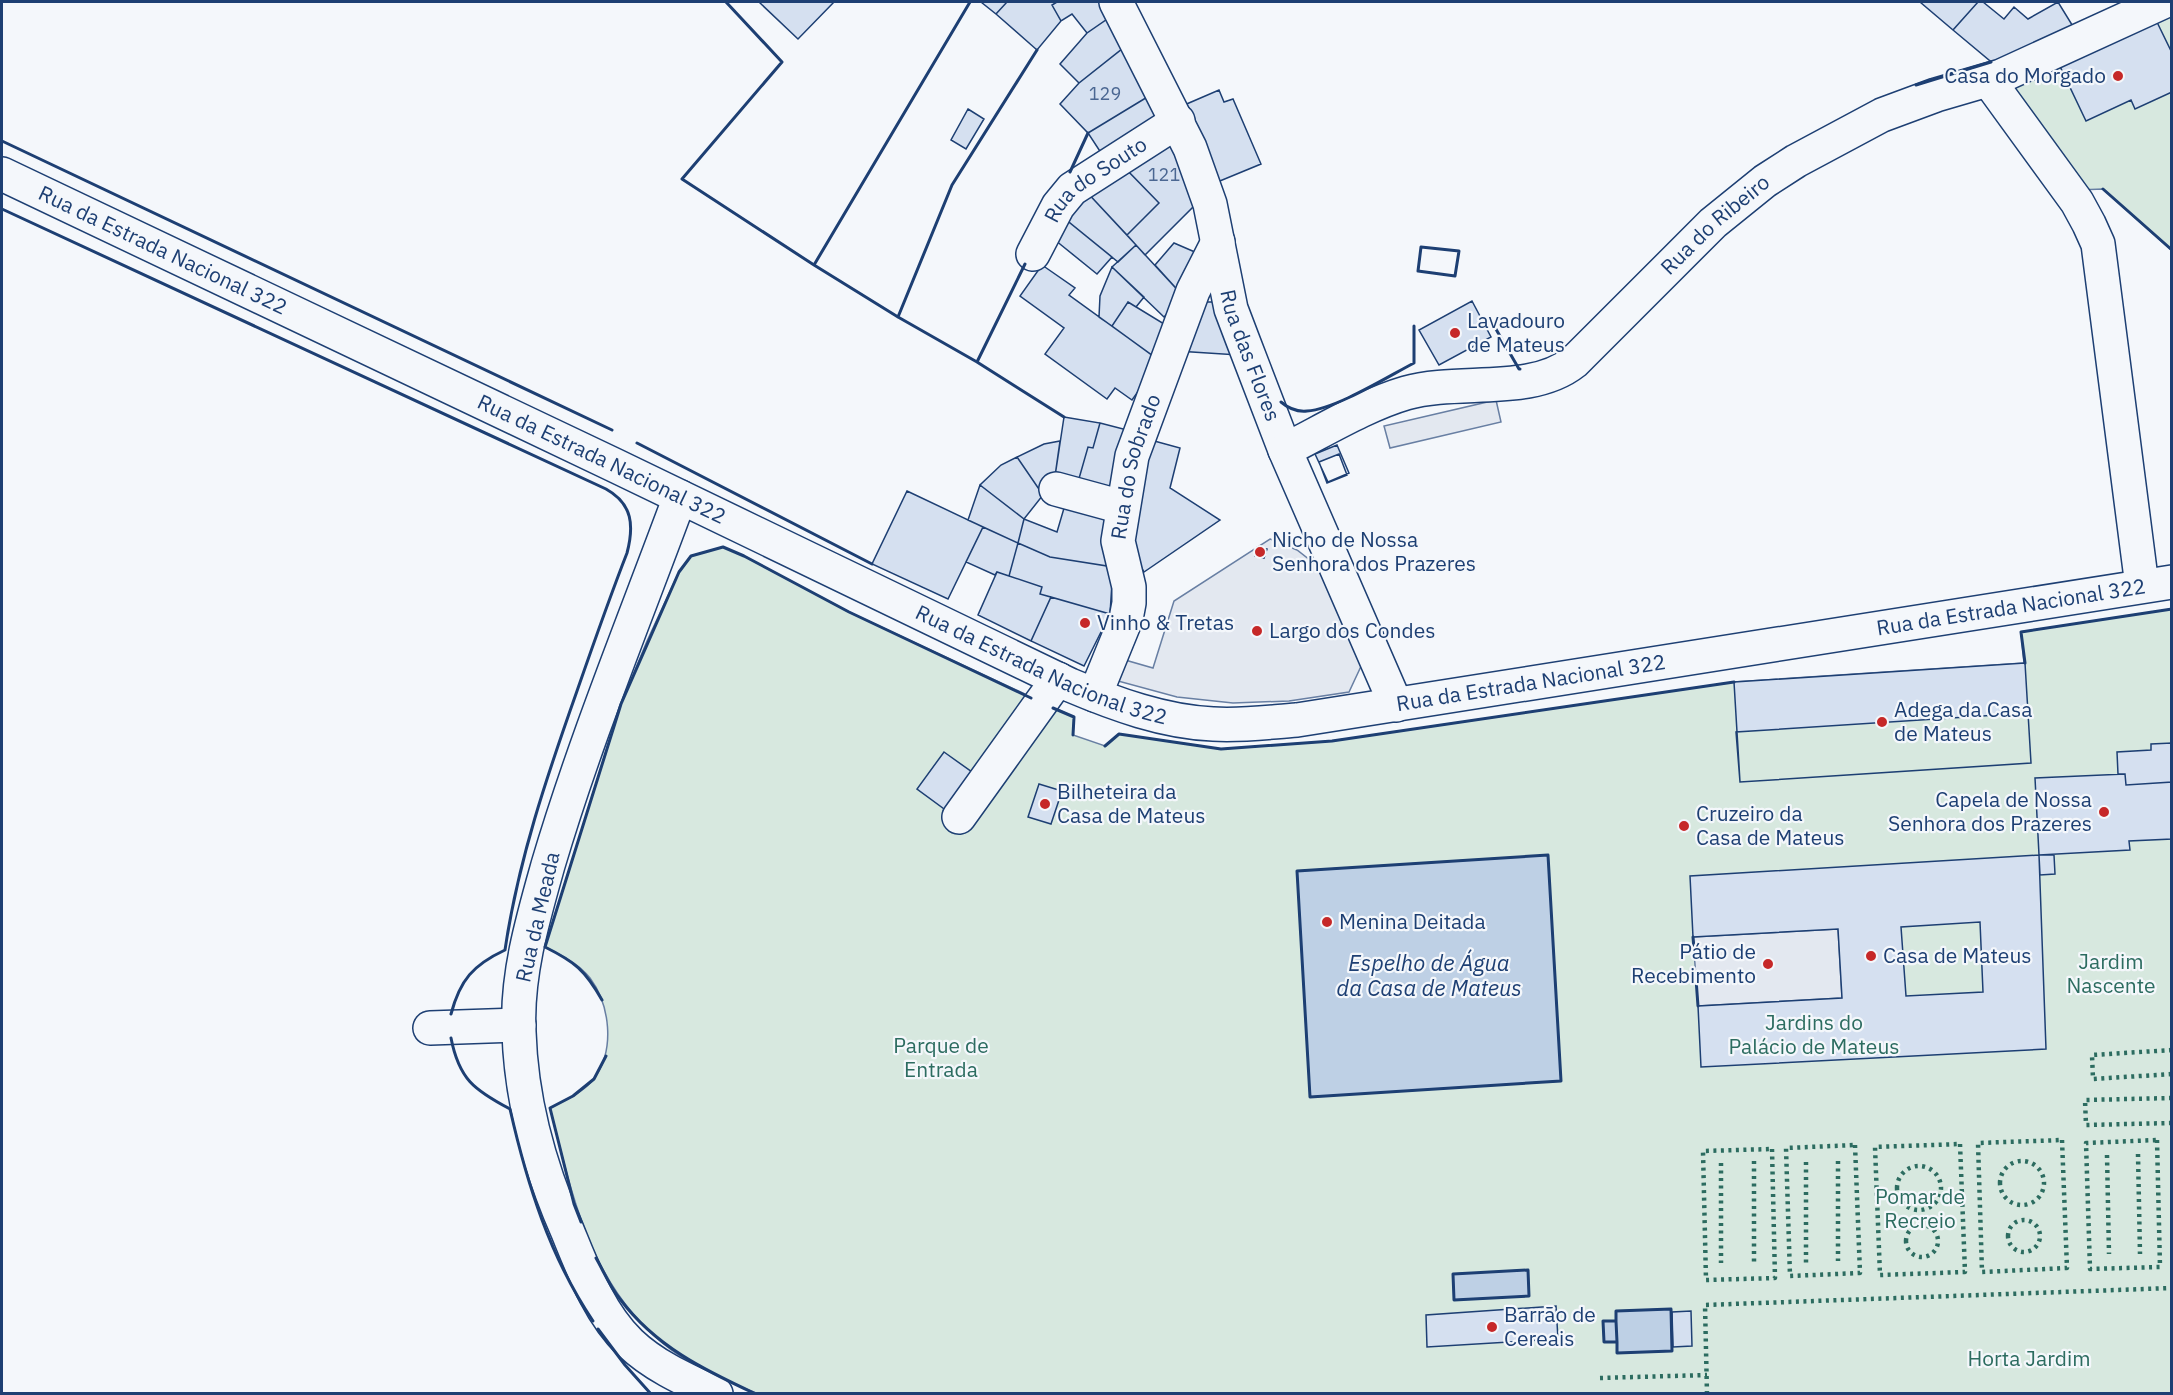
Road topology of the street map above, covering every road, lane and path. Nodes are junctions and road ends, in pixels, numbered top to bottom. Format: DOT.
graph roads {
  1 [pos="1116,2"];
  2 [pos="2163,2"];
  3 [pos="1989,81"];
  4 [pos="1178,121"];
  5 [pos="2,174"];
  6 [pos="1218,242"];
  7 [pos="1034,254"];
  8 [pos="1285,450"];
  9 [pos="1056,489"];
  10 [pos="680,497"];
  11 [pos="1122,507"];
  12 [pos="2157,584"];
  13 [pos="1058,679"];
  14 [pos="1095,695"];
  15 [pos="1396,705"];
  16 [pos="959,817"];
  17 [pos="519,1025"];
  18 [pos="430,1028"];
  19 [pos="716,1394"];
  1 -- 4 [label="street, Rua das Flores"];
  2 -- 3 [label="street, Rua do Ribeiro"];
  3 -- 8 [label="street, Rua do Ribeiro"];
  3 -- 12 [label="street"];
  4 -- 6 [label="street, Rua das Flores"];
  4 -- 7 [label="street, Rua do Souto"];
  5 -- 10 [label="street, Rua da Estrada Nacional 322"];
  6 -- 8 [label="street, Rua das Flores"];
  6 -- 11 [label="street, Rua do Sobrado"];
  8 -- 15 [label="street, Rua das Flores"];
  9 -- 11 [label="street"];
  10 -- 13 [label="street, Rua da Estrada Nacional 322"];
  10 -- 17 [label="street, Rua da Meada"];
  11 -- 14 [label="street, Rua do Sobrado"];
  12 -- 15 [label="street, Rua da Estrada Nacional 322"];
  13 -- 14 [label="street, Rua da Estrada Nacional 322"];
  13 -- 16 [label="street"];
  14 -- 15 [label="street, Rua da Estrada Nacional 322"];
  17 -- 18 [label="street"];
  17 -- 19 [label="street, Rua da Meada"];
}
